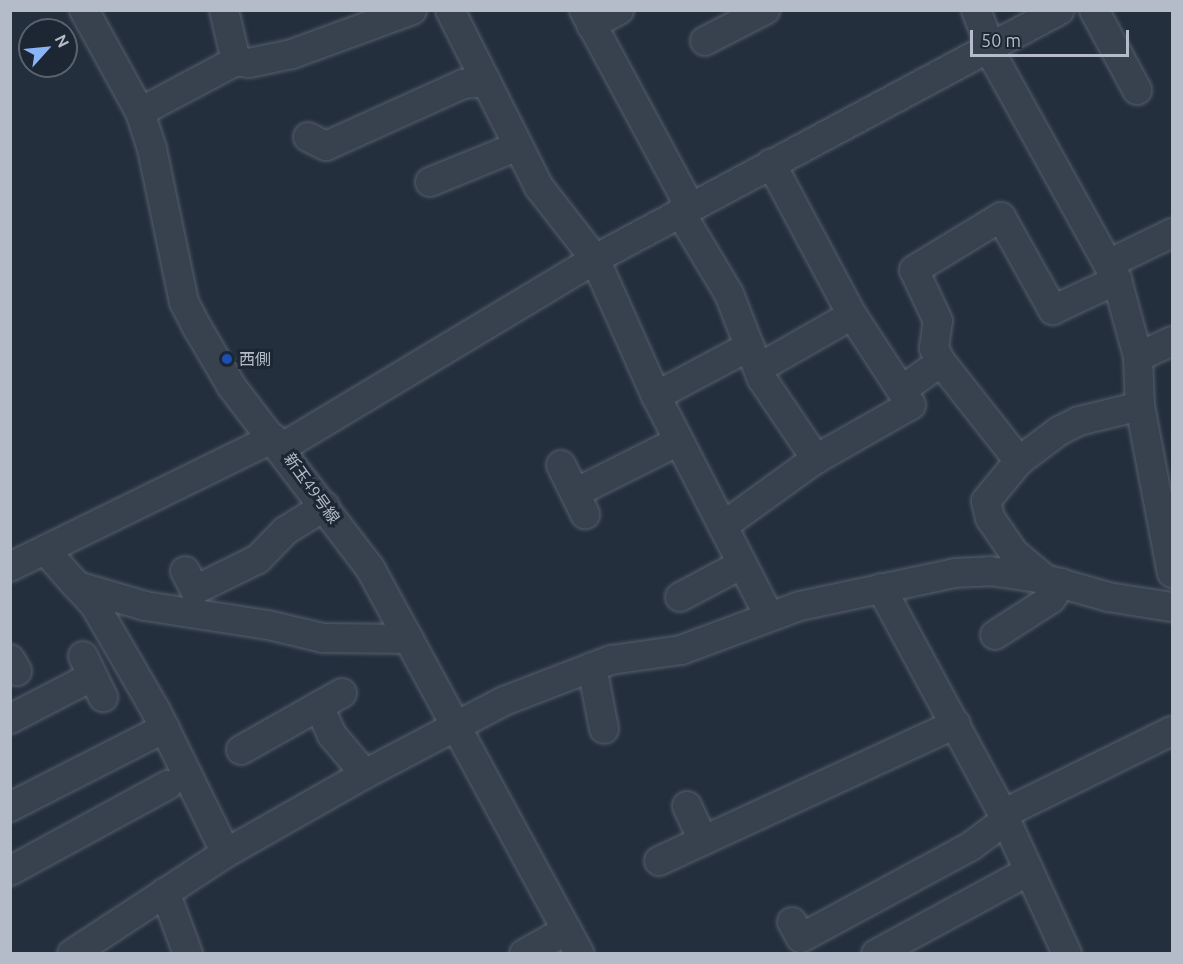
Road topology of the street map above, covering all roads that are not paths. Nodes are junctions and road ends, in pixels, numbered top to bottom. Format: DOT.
graph roads {
  1 [pos="84,10"];
  2 [pos="224,10"];
  3 [pos="412,10"];
  4 [pos="450,10"];
  5 [pos="619,10"];
  6 [pos="765,10"];
  7 [pos="976,10"];
  8 [pos="1060,10"];
  9 [pos="1094,10"];
  10 [pos="587,18"];
  11 [pos="718,27"];
  12 [pos="990,47"];
  13 [pos="236,61"];
  14 [pos="486,82"];
  15 [pos="1137,90"];
  16 [pos="140,112"];
  17 [pos="308,136"];
  18 [pos="518,146"];
  19 [pos="771,163"];
  20 [pos="430,182"];
  21 [pos="685,210"];
  22 [pos="1173,233"];
  23 [pos="595,259"];
  24 [pos="1113,272"];
  25 [pos="852,315"];
  26 [pos="1173,341"];
  27 [pos="755,357"];
  28 [pos="1138,357"];
  29 [pos="941,362"];
  30 [pos="902,390"];
  31 [pos="656,396"];
  32 [pos="1140,406"];
  33 [pos="679,441"];
  34 [pos="277,443"];
  35 [pos="816,459"];
  36 [pos="1019,461"];
  37 [pos="561,465"];
  38 [pos="1163,474"];
  39 [pos="325,506"];
  40 [pos="723,526"];
  41 [pos="45,550"];
  42 [pos="742,564"];
  43 [pos="10,567"];
  44 [pos="184,571"];
  45 [pos="1172,571"];
  46 [pos="1053,581"];
  47 [pos="77,586"];
  48 [pos="881,588"];
  49 [pos="680,597"];
  50 [pos="1173,607"];
  51 [pos="769,616"];
  52 [pos="995,635"];
  53 [pos="409,639"];
  54 [pos="592,667"];
  55 [pos="93,676"];
  56 [pos="10,719"];
  57 [pos="956,724"];
  58 [pos="456,725"];
  59 [pos="165,728"];
  60 [pos="604,729"];
  61 [pos="1173,731"];
  62 [pos="241,750"];
  63 [pos="365,774"];
  64 [pos="153,785"];
  65 [pos="687,806"];
  66 [pos="10,807"];
  67 [pos="1004,817"];
  68 [pos="703,841"];
  69 [pos="226,853"];
  70 [pos="16,861"];
  71 [pos="658,861"];
  72 [pos="1029,871"];
  73 [pos="165,892"];
  74 [pos="792,921"];
  75 [pos="573,942"];
  76 [pos="72,954"];
  77 [pos="188,954"];
  78 [pos="524,954"];
  79 [pos="876,954"];
  80 [pos="1067,954"];
  1 -- 16 [label="street, 新玉49号線"];
  2 -- 13 [label="street"];
  3 -- 13 [label="street"];
  4 -- 14 [label="street"];
  5 -- 10 [label="street"];
  6 -- 11 [label="street"];
  7 -- 12 [label="street"];
  8 -- 12 [label="street"];
  9 -- 15 [label="street"];
  10 -- 21 [label="street"];
  12 -- 19 [label="street"];
  12 -- 24 [label="street"];
  13 -- 16 [label="street"];
  14 -- 17 [label="street"];
  14 -- 18 [label="street"];
  16 -- 34 [label="street, 新玉49号線"];
  18 -- 20 [label="street"];
  18 -- 23 [label="street"];
  19 -- 21 [label="street"];
  19 -- 25 [label="street"];
  21 -- 23 [label="street"];
  21 -- 27 [label="street"];
  22 -- 24 [label="street"];
  23 -- 31 [label="street"];
  23 -- 34 [label="street"];
  24 -- 28 [label="street"];
  24 -- 29 [label="street"];
  25 -- 27 [label="street"];
  25 -- 30 [label="street"];
  26 -- 28 [label="street"];
  27 -- 31 [label="street"];
  27 -- 35 [label="street"];
  28 -- 32 [label="street"];
  29 -- 30 [label="street"];
  29 -- 36 [label="street"];
  30 -- 35 [label="street"];
  31 -- 33 [label="street"];
  32 -- 36 [label="street"];
  32 -- 38 [label="street"];
  33 -- 37 [label="street"];
  33 -- 40 [label="street"];
  34 -- 39 [label="street, 新玉49号線"];
  34 -- 41 [label="street"];
  35 -- 40 [label="street"];
  36 -- 46 [label="street"];
  38 -- 45 [label="street"];
  39 -- 44 [label="street"];
  39 -- 53 [label="street, 新玉49号線"];
  40 -- 42 [label="street"];
  41 -- 43 [label="street"];
  41 -- 47 [label="street"];
  42 -- 49 [label="street"];
  42 -- 51 [label="street"];
  46 -- 48 [label="street"];
  46 -- 50 [label="street"];
  46 -- 52 [label="street"];
  47 -- 53 [label="street"];
  47 -- 59 [label="street"];
  48 -- 51 [label="street"];
  48 -- 57 [label="street"];
  51 -- 54 [label="street"];
  53 -- 58 [label="street, 新玉49号線"];
  54 -- 58 [label="street"];
  54 -- 60 [label="street"];
  55 -- 56 [label="street"];
  57 -- 67 [label="street"];
  57 -- 68 [label="street"];
  58 -- 63 [label="street"];
  58 -- 75 [label="street, 新玉49号線"];
  59 -- 66 [label="street"];
  59 -- 69 [label="street"];
  61 -- 67 [label="street"];
  62 -- 63 [label="street"];
  63 -- 69 [label="street"];
  64 -- 70 [label="street"];
  65 -- 68 [label="street"];
  67 -- 72 [label="street"];
  67 -- 74 [label="street"];
  68 -- 71 [label="street"];
  69 -- 73 [label="street"];
  72 -- 79 [label="street"];
  72 -- 80 [label="street"];
  73 -- 76 [label="street"];
  73 -- 77 [label="street"];
  75 -- 78 [label="street"];
}
